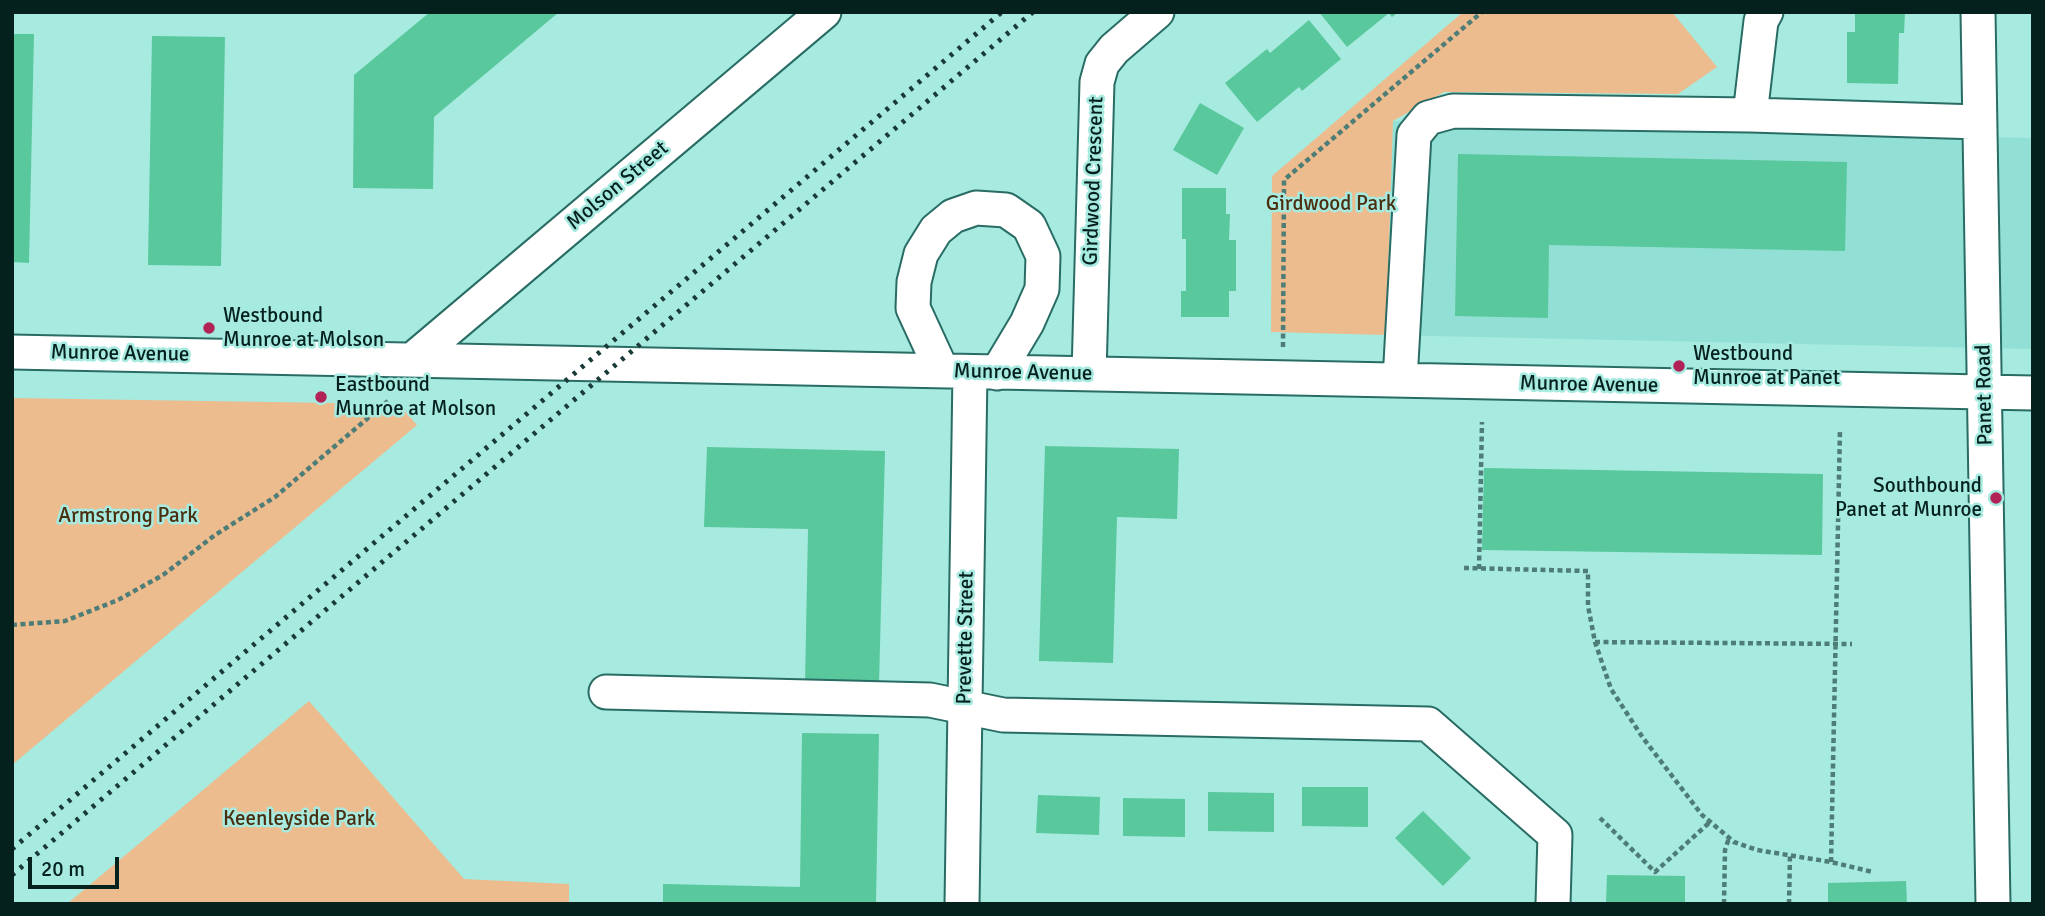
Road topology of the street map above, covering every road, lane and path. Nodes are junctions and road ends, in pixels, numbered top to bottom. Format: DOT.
graph roads {
  1 [pos="824,12"];
  2 [pos="1157,12"];
  3 [pos="1482,12"];
  4 [pos="1766,12"];
  5 [pos="1978,12"];
  6 [pos="1750,115"];
  7 [pos="1979,122"];
  8 [pos="12,352"];
  9 [pos="412,360"];
  10 [pos="970,372"];
  11 [pos="1089,374"];
  12 [pos="1283,378"];
  13 [pos="1400,380"];
  14 [pos="2033,393"];
  15 [pos="1985,394"];
  16 [pos="388,401"];
  17 [pos="1482,422"];
  18 [pos="1840,429"];
  19 [pos="1464,568"];
  20 [pos="1479,569"];
  21 [pos="12,625"];
  22 [pos="1595,642"];
  23 [pos="1852,644"];
  24 [pos="1835,645"];
  25 [pos="606,692"];
  26 [pos="965,706"];
  27 [pos="1600,818"];
  28 [pos="1710,822"];
  29 [pos="1729,838"];
  30 [pos="1790,855"];
  31 [pos="1831,862"];
  32 [pos="1873,872"];
  33 [pos="962,904"];
  34 [pos="1553,904"];
  35 [pos="1724,904"];
  36 [pos="1789,904"];
  37 [pos="1993,904"];
  1 -- 9 [label="street, Molson Street"];
  2 -- 11 [label="street, Girdwood Crescent"];
  3 -- 12 [label="path"];
  4 -- 6 [label="street"];
  5 -- 7 [label="street, Panet Road"];
  6 -- 7 [label="street"];
  6 -- 13 [label="street"];
  7 -- 15 [label="street, Panet Road"];
  8 -- 9 [label="street, Munroe Avenue"];
  9 -- 10 [label="street, Munroe Avenue"];
  10 -- 10 [label="street"];
  10 -- 11 [label="street, Munroe Avenue"];
  10 -- 26 [label="street, Prevette Street"];
  11 -- 12 [label="street, Munroe Avenue"];
  12 -- 13 [label="street, Munroe Avenue"];
  13 -- 15 [label="street, Munroe Avenue"];
  14 -- 15 [label="street, Munroe Avenue"];
  15 -- 37 [label="street, Panet Road"];
  16 -- 21 [label="path"];
  17 -- 20 [label="path"];
  18 -- 24 [label="path"];
  19 -- 20 [label="path"];
  20 -- 22 [label="path"];
  22 -- 24 [label="path"];
  22 -- 28 [label="path"];
  23 -- 24 [label="path"];
  24 -- 31 [label="path"];
  25 -- 26 [label="street"];
  26 -- 33 [label="street, Prevette Street"];
  26 -- 34 [label="street"];
  27 -- 28 [label="path"];
  28 -- 29 [label="path"];
  29 -- 30 [label="path"];
  29 -- 35 [label="path"];
  30 -- 31 [label="path"];
  30 -- 36 [label="path"];
  31 -- 32 [label="path"];
}
